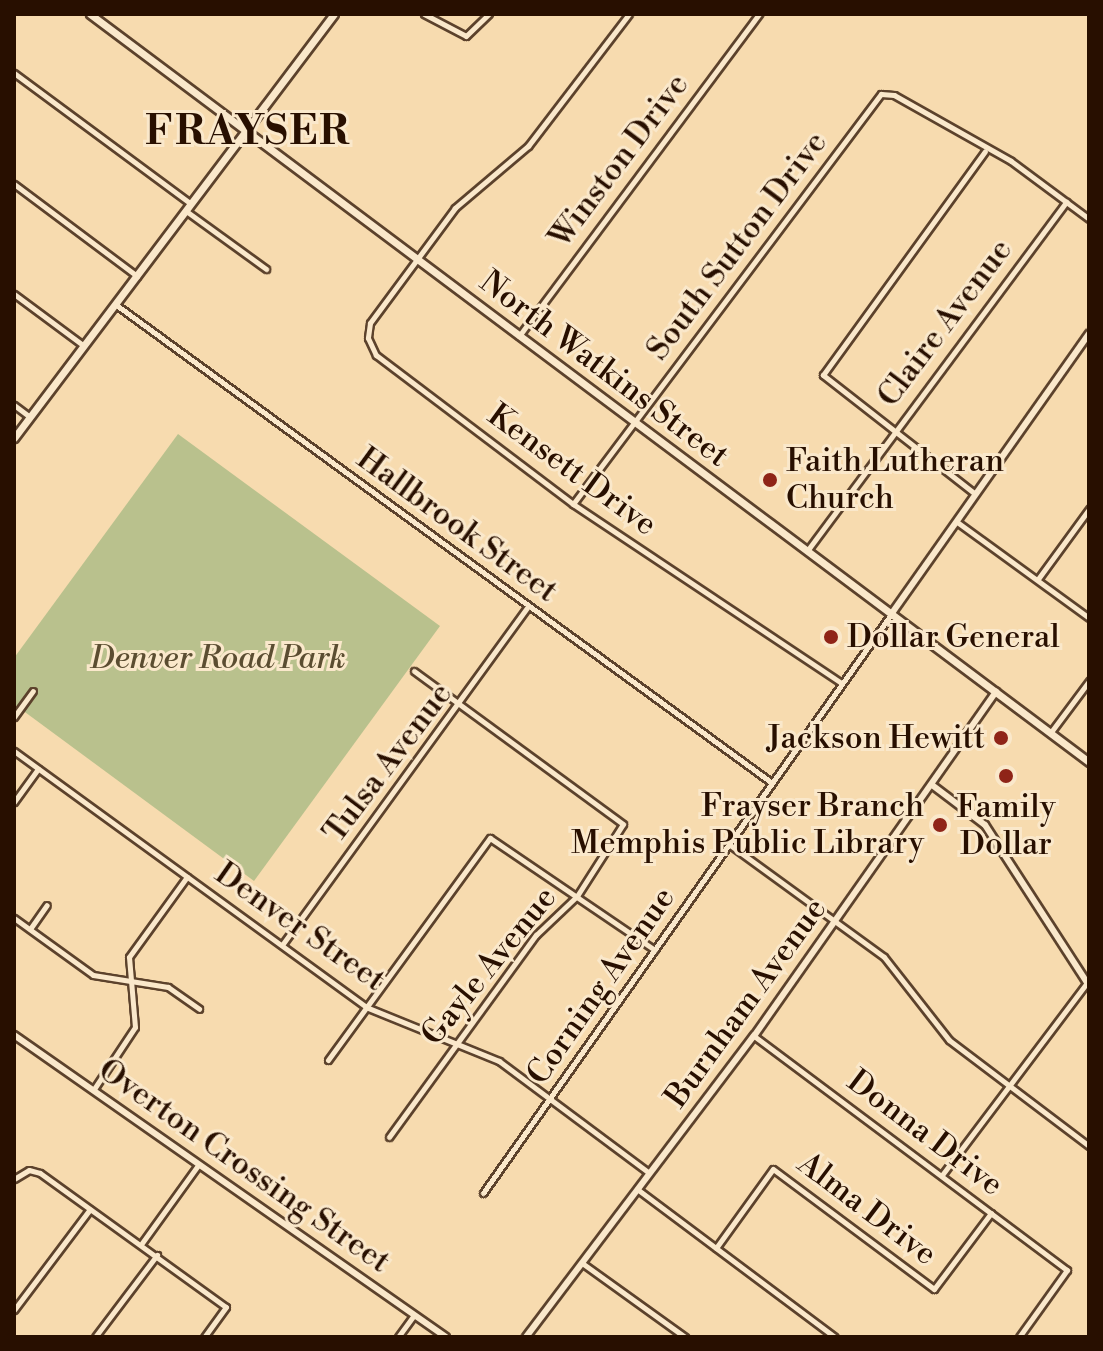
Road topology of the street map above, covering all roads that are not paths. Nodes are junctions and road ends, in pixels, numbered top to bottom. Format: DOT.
graph roads {
  1 [pos="90,14"];
  2 [pos="334,14"];
  3 [pos="424,14"];
  4 [pos="489,14"];
  5 [pos="629,14"];
  6 [pos="759,14"];
  7 [pos="14,73"];
  8 [pos="247,129"];
  9 [pos="985,151"];
  10 [pos="14,184"];
  11 [pos="1066,202"];
  12 [pos="188,208"];
  13 [pos="1089,219"];
  14 [pos="418,258"];
  15 [pos="266,269"];
  16 [pos="137,276"];
  17 [pos="14,294"];
  18 [pos="115,304"];
  19 [pos="1089,334"];
  20 [pos="519,337"];
  21 [pos="83,345"];
  22 [pos="14,405"];
  23 [pos="30,417"];
  24 [pos="635,422"];
  25 [pos="893,432"];
  26 [pos="14,438"];
  27 [pos="974,493"];
  28 [pos="573,504"];
  29 [pos="1089,509"];
  30 [pos="957,522"];
  31 [pos="807,551"];
  32 [pos="1038,580"];
  33 [pos="528,606"];
  34 [pos="892,613"];
  35 [pos="1089,618"];
  36 [pos="414,671"];
  37 [pos="1089,681"];
  38 [pos="840,682"];
  39 [pos="33,691"];
  40 [pos="996,692"];
  41 [pos="461,706"];
  42 [pos="14,717"];
  43 [pos="1051,732"];
  44 [pos="14,751"];
  45 [pos="1089,762"];
  46 [pos="38,769"];
  47 [pos="772,783"];
  48 [pos="932,785"];
  49 [pos="14,802"];
  50 [pos="730,845"];
  51 [pos="187,877"];
  52 [pos="577,896"];
  53 [pos="47,905"];
  54 [pos="14,918"];
  55 [pos="836,922"];
  56 [pos="30,929"];
  57 [pos="282,945"];
  58 [pos="655,950"];
  59 [pos="127,981"];
  60 [pos="1088,983"];
  61 [pos="366,1007"];
  62 [pos="199,1009"];
  63 [pos="14,1035"];
  64 [pos="754,1036"];
  65 [pos="458,1040"];
  66 [pos="328,1060"];
  67 [pos="1008,1086"];
  68 [pos="94,1089"];
  69 [pos="551,1100"];
  70 [pos="389,1137"];
  71 [pos="1089,1146"];
  72 [pos="199,1164"];
  73 [pos="649,1173"];
  74 [pos="942,1175"];
  75 [pos="14,1179"];
  76 [pos="637,1189"];
  77 [pos="483,1193"];
  78 [pos="90,1209"];
  79 [pos="991,1213"];
  80 [pos="142,1243"];
  81 [pos="716,1248"];
  82 [pos="157,1255"];
  83 [pos="582,1263"];
  84 [pos="14,1310"];
  85 [pos="414,1315"];
  86 [pos="95,1337"];
  87 [pos="204,1337"];
  88 [pos="398,1337"];
  89 [pos="446,1337"];
  90 [pos="526,1337"];
  91 [pos="685,1337"];
  92 [pos="835,1337"];
  93 [pos="1019,1337"];
  1 -- 8 [label="main road, North Watkins Street"];
  2 -- 8 [label="main road"];
  3 -- 4 [label="street"];
  5 -- 14 [label="street, Kensett Drive"];
  6 -- 20 [label="street, Winston Drive"];
  7 -- 12 [label="street"];
  8 -- 12 [label="main road"];
  8 -- 14 [label="main road, North Watkins Street"];
  9 -- 11 [label="street"];
  9 -- 24 [label="street, South Sutton Drive"];
  9 -- 25 [label="street"];
  10 -- 16 [label="street"];
  11 -- 13 [label="street"];
  11 -- 25 [label="street, Claire Avenue"];
  12 -- 15 [label="street"];
  12 -- 16 [label="main road"];
  14 -- 20 [label="main road, North Watkins Street"];
  14 -- 28 [label="street, Kensett Drive"];
  16 -- 18 [label="main road"];
  17 -- 21 [label="street"];
  18 -- 21 [label="main road"];
  18 -- 33 [label="street, Hallbrook Street"];
  19 -- 27 [label="street, Corning Avenue"];
  20 -- 24 [label="main road, North Watkins Street"];
  21 -- 23 [label="main road"];
  22 -- 23 [label="street"];
  23 -- 26 [label="main road"];
  24 -- 28 [label="street, South Sutton Drive"];
  24 -- 31 [label="main road, North Watkins Street"];
  25 -- 27 [label="street"];
  25 -- 31 [label="street, Claire Avenue"];
  27 -- 30 [label="street, Corning Avenue"];
  28 -- 38 [label="street, Kensett Drive"];
  29 -- 32 [label="street"];
  30 -- 32 [label="street"];
  30 -- 34 [label="street, Corning Avenue"];
  31 -- 34 [label="main road, North Watkins Street"];
  32 -- 35 [label="street"];
  33 -- 41 [label="street, Tulsa Avenue"];
  33 -- 47 [label="street, Hallbrook Street"];
  34 -- 38 [label="street, Corning Avenue"];
  34 -- 40 [label="main road, North Watkins Street"];
  36 -- 41 [label="street"];
  37 -- 43 [label="street"];
  38 -- 47 [label="street, Corning Avenue"];
  39 -- 42 [label="street"];
  40 -- 43 [label="main road, North Watkins Street"];
  40 -- 48 [label="street, Burnham Avenue"];
  41 -- 52 [label="street, Gayle Avenue"];
  41 -- 57 [label="street, Tulsa Avenue"];
  43 -- 45 [label="main road, North Watkins Street"];
  44 -- 46 [label="street, Denver Street"];
  46 -- 49 [label="street"];
  46 -- 51 [label="street, Denver Street"];
  47 -- 50 [label="street, Corning Avenue"];
  48 -- 55 [label="street, Burnham Avenue"];
  48 -- 60 [label="street"];
  50 -- 55 [label="street"];
  50 -- 58 [label="street, Corning Avenue"];
  51 -- 57 [label="street, Denver Street"];
  51 -- 59 [label="street"];
  52 -- 58 [label="street"];
  52 -- 61 [label="street"];
  52 -- 65 [label="street, Gayle Avenue"];
  53 -- 56 [label="street"];
  54 -- 56 [label="street"];
  55 -- 64 [label="street, Burnham Avenue"];
  55 -- 67 [label="street"];
  56 -- 59 [label="street"];
  57 -- 61 [label="street, Denver Street"];
  58 -- 69 [label="street, Corning Avenue"];
  59 -- 62 [label="street"];
  59 -- 68 [label="street"];
  60 -- 67 [label="street"];
  61 -- 65 [label="street, Denver Street"];
  61 -- 66 [label="street"];
  63 -- 68 [label="street, Overton Crossing Street"];
  64 -- 73 [label="street, Burnham Avenue"];
  64 -- 74 [label="street, Donna Drive"];
  65 -- 69 [label="street, Denver Street"];
  65 -- 70 [label="street, Gayle Avenue"];
  67 -- 71 [label="street"];
  67 -- 74 [label="street"];
  68 -- 72 [label="street, Overton Crossing Street"];
  69 -- 73 [label="street, Denver Street"];
  69 -- 77 [label="street, Corning Avenue"];
  72 -- 80 [label="street"];
  72 -- 85 [label="street, Overton Crossing Street"];
  73 -- 76 [label="street, Burnham Avenue"];
  74 -- 79 [label="street, Donna Drive"];
  75 -- 78 [label="street"];
  76 -- 81 [label="street"];
  76 -- 83 [label="street, Burnham Avenue"];
  78 -- 80 [label="street"];
  78 -- 84 [label="street"];
  79 -- 81 [label="street, Alma Drive"];
  79 -- 93 [label="street, Donna Drive"];
  80 -- 82 [label="street"];
  81 -- 92 [label="street"];
  82 -- 86 [label="street"];
  82 -- 87 [label="street"];
  83 -- 90 [label="street, Burnham Avenue"];
  83 -- 91 [label="street"];
  85 -- 88 [label="street"];
  85 -- 89 [label="street, Overton Crossing Street"];
}
